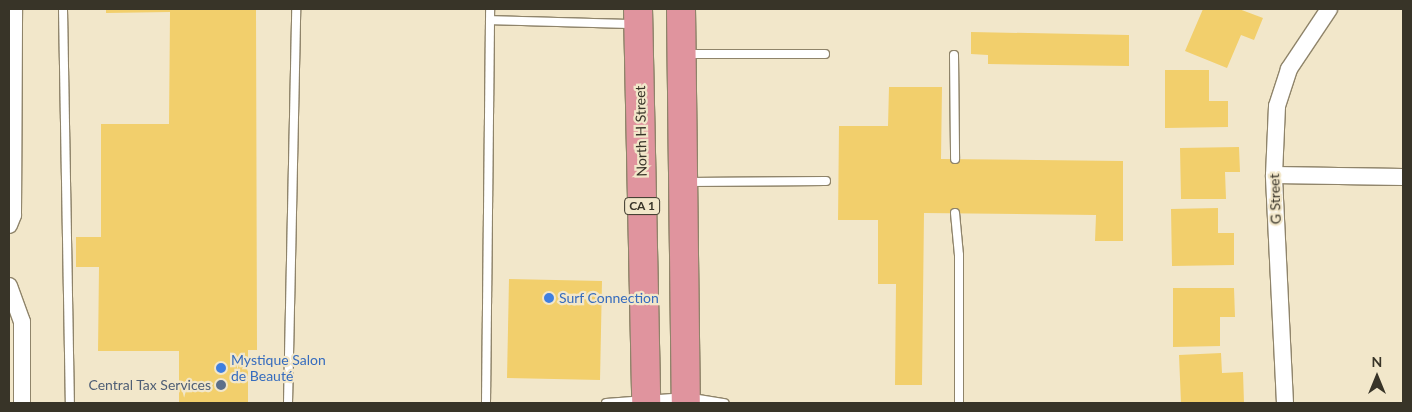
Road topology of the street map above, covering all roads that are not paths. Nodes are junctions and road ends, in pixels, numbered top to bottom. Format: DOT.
graph roads {
  1 [pos="14,9"];
  2 [pos="63,9"];
  3 [pos="296,9"];
  4 [pos="490,9"];
  5 [pos="681,9"];
  6 [pos="1329,9"];
  7 [pos="638,16"];
  8 [pos="490,20"];
  9 [pos="682,54"];
  10 [pos="825,54"];
  11 [pos="954,55"];
  12 [pos="955,159"];
  13 [pos="1274,175"];
  14 [pos="1403,176"];
  15 [pos="826,181"];
  16 [pos="683,182"];
  17 [pos="955,214"];
  18 [pos="9,226"];
  19 [pos="9,286"];
  20 [pos="646,400"];
  21 [pos="686,400"];
  22 [pos="22,403"];
  23 [pos="70,403"];
  24 [pos="288,403"];
  25 [pos="486,403"];
  26 [pos="606,403"];
  27 [pos="725,403"];
  28 [pos="959,403"];
  29 [pos="1285,403"];
  1 -- 18 [label="street"];
  2 -- 23 [label="lane"];
  3 -- 24 [label="lane"];
  4 -- 8 [label="lane"];
  5 -- 9 [label="highway"];
  6 -- 13 [label="street, G Street"];
  7 -- 8 [label="lane"];
  7 -- 20 [label="highway, North H Street / CA 1"];
  8 -- 25 [label="lane"];
  9 -- 10 [label="lane"];
  9 -- 16 [label="highway"];
  11 -- 12 [label="lane"];
  13 -- 14 [label="street"];
  13 -- 29 [label="street, G Street"];
  15 -- 16 [label="lane"];
  16 -- 21 [label="highway"];
  17 -- 28 [label="lane"];
  19 -- 22 [label="street"];
  20 -- 21 [label="lane"];
  20 -- 26 [label="lane"];
  21 -- 27 [label="lane"];
}
